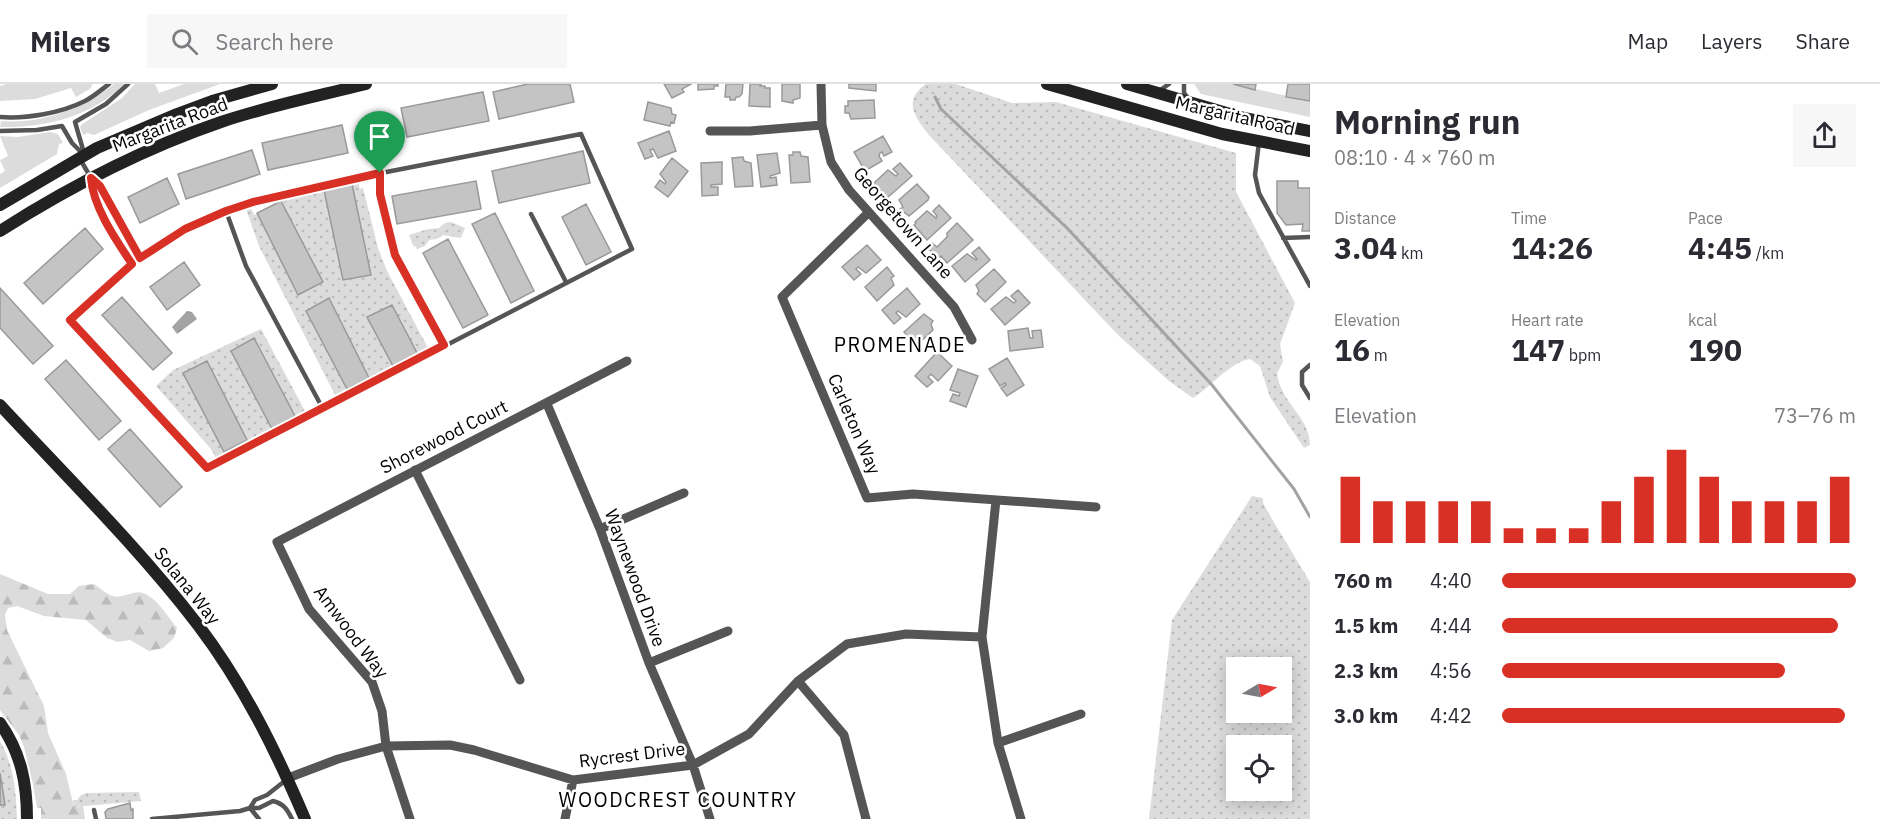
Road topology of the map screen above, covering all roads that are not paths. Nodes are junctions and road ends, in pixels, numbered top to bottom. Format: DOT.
graph roads {
  1 [pos="108,84"];
  2 [pos="128,84"];
  3 [pos="272,84"];
  4 [pos="366,84"];
  5 [pos="821,84"];
  6 [pos="1047,84"];
  7 [pos="1127,84"];
  8 [pos="1169,84"];
  9 [pos="1184,84"];
  10 [pos="1154,92"];
  11 [pos="1194,104"];
  12 [pos="0,117"];
  13 [pos="822,125"];
  14 [pos="0,131"];
  15 [pos="710,131"];
  16 [pos="1310,131"];
  17 [pos="1259,142"];
  18 [pos="1310,151"];
  19 [pos="82,157"];
  20 [pos="380,173"];
  21 [pos="91,178"];
  22 [pos="0,205"];
  23 [pos="226,211"];
  24 [pos="868,213"];
  25 [pos="531,214"];
  26 [pos="0,231"];
  27 [pos="1310,237"];
  28 [pos="1283,238"];
  29 [pos="140,258"];
  30 [pos="132,264"];
  31 [pos="566,282"];
  32 [pos="1310,286"];
  33 [pos="972,340"];
  34 [pos="444,345"];
  35 [pos="627,361"];
  36 [pos="1310,365"];
  37 [pos="1310,398"];
  38 [pos="547,404"];
  39 [pos="0,405"];
  40 [pos="323,409"];
  41 [pos="415,470"];
  42 [pos="684,493"];
  43 [pos="996,500"];
  44 [pos="1096,507"];
  45 [pos="600,529"];
  46 [pos="276,542"];
  47 [pos="728,631"];
  48 [pos="982,637"];
  49 [pos="649,663"];
  50 [pos="520,680"];
  51 [pos="798,681"];
  52 [pos="1082,714"];
  53 [pos="0,723"];
  54 [pos="998,743"];
  55 [pos="386,746"];
  56 [pos="693,765"];
  57 [pos="288,778"];
  58 [pos="573,780"];
  59 [pos="250,808"];
  60 [pos="94,810"];
  61 [pos="27,819"];
  62 [pos="96,819"];
  63 [pos="153,819"];
  64 [pos="260,819"];
  65 [pos="292,819"];
  66 [pos="305,819"];
  67 [pos="410,819"];
  68 [pos="565,819"];
  69 [pos="710,819"];
  70 [pos="866,819"];
  71 [pos="1021,819"];
  1 -- 12 [label="lane"];
  2 -- 19 [label="lane"];
  3 -- 19 [label="main road, Margarita Road"];
  4 -- 21 [label="main road, Margarita Road"];
  5 -- 13 [label="street, Georgetown Lane"];
  6 -- 17 [label="main road, Margarita Road"];
  7 -- 10 [label="main road, Margarita Road"];
  8 -- 10 [label="lane"];
  9 -- 11 [label="lane"];
  10 -- 11 [label="main road, Margarita Road"];
  11 -- 16 [label="main road, Margarita Road"];
  13 -- 15 [label="street"];
  13 -- 24 [label="street, Georgetown Lane"];
  14 -- 19 [label="lane"];
  17 -- 18 [label="main road, Margarita Road"];
  17 -- 28 [label="lane"];
  19 -- 21 [label="lane"];
  19 -- 22 [label="main road, Margarita Road"];
  20 -- 23 [label="lane"];
  20 -- 31 [label="lane"];
  20 -- 34 [label="lane"];
  21 -- 26 [label="main road, Margarita Road"];
  21 -- 29 [label="lane"];
  21 -- 30 [label="lane"];
  23 -- 29 [label="lane"];
  23 -- 40 [label="lane"];
  24 -- 33 [label="street, Georgetown Lane"];
  24 -- 43 [label="street, Carleton Way"];
  25 -- 31 [label="lane"];
  27 -- 28 [label="lane"];
  28 -- 32 [label="lane"];
  29 -- 30 [label="lane"];
  30 -- 40 [label="lane"];
  31 -- 34 [label="lane"];
  34 -- 40 [label="lane"];
  35 -- 38 [label="street, Shorewood Court"];
  36 -- 37 [label="lane"];
  38 -- 41 [label="street, Shorewood Court"];
  38 -- 45 [label="street, Waynewood Drive"];
  39 -- 57 [label="main road, Solana Way"];
  41 -- 46 [label="street, Shorewood Court"];
  41 -- 50 [label="street"];
  42 -- 45 [label="street"];
  43 -- 44 [label="street, Carleton Way"];
  43 -- 48 [label="street"];
  45 -- 49 [label="street, Waynewood Drive"];
  46 -- 55 [label="street, Amwood Way"];
  47 -- 49 [label="street"];
  48 -- 51 [label="street, Rycrest Drive"];
  48 -- 54 [label="street"];
  49 -- 56 [label="street, Waynewood Drive"];
  51 -- 56 [label="street, Rycrest Drive"];
  51 -- 70 [label="street"];
  52 -- 54 [label="street"];
  53 -- 61 [label="main road"];
  54 -- 71 [label="street"];
  55 -- 57 [label="street, Rycrest Drive"];
  55 -- 58 [label="street, Rycrest Drive"];
  55 -- 67 [label="street, Amwood Way"];
  56 -- 58 [label="street, Rycrest Drive"];
  56 -- 69 [label="street, Waynewood Drive"];
  57 -- 59 [label="lane"];
  57 -- 66 [label="main road, Solana Way"];
  58 -- 68 [label="street"];
  59 -- 63 [label="lane"];
  59 -- 64 [label="lane"];
  59 -- 65 [label="lane"];
  60 -- 62 [label="lane"];
}
